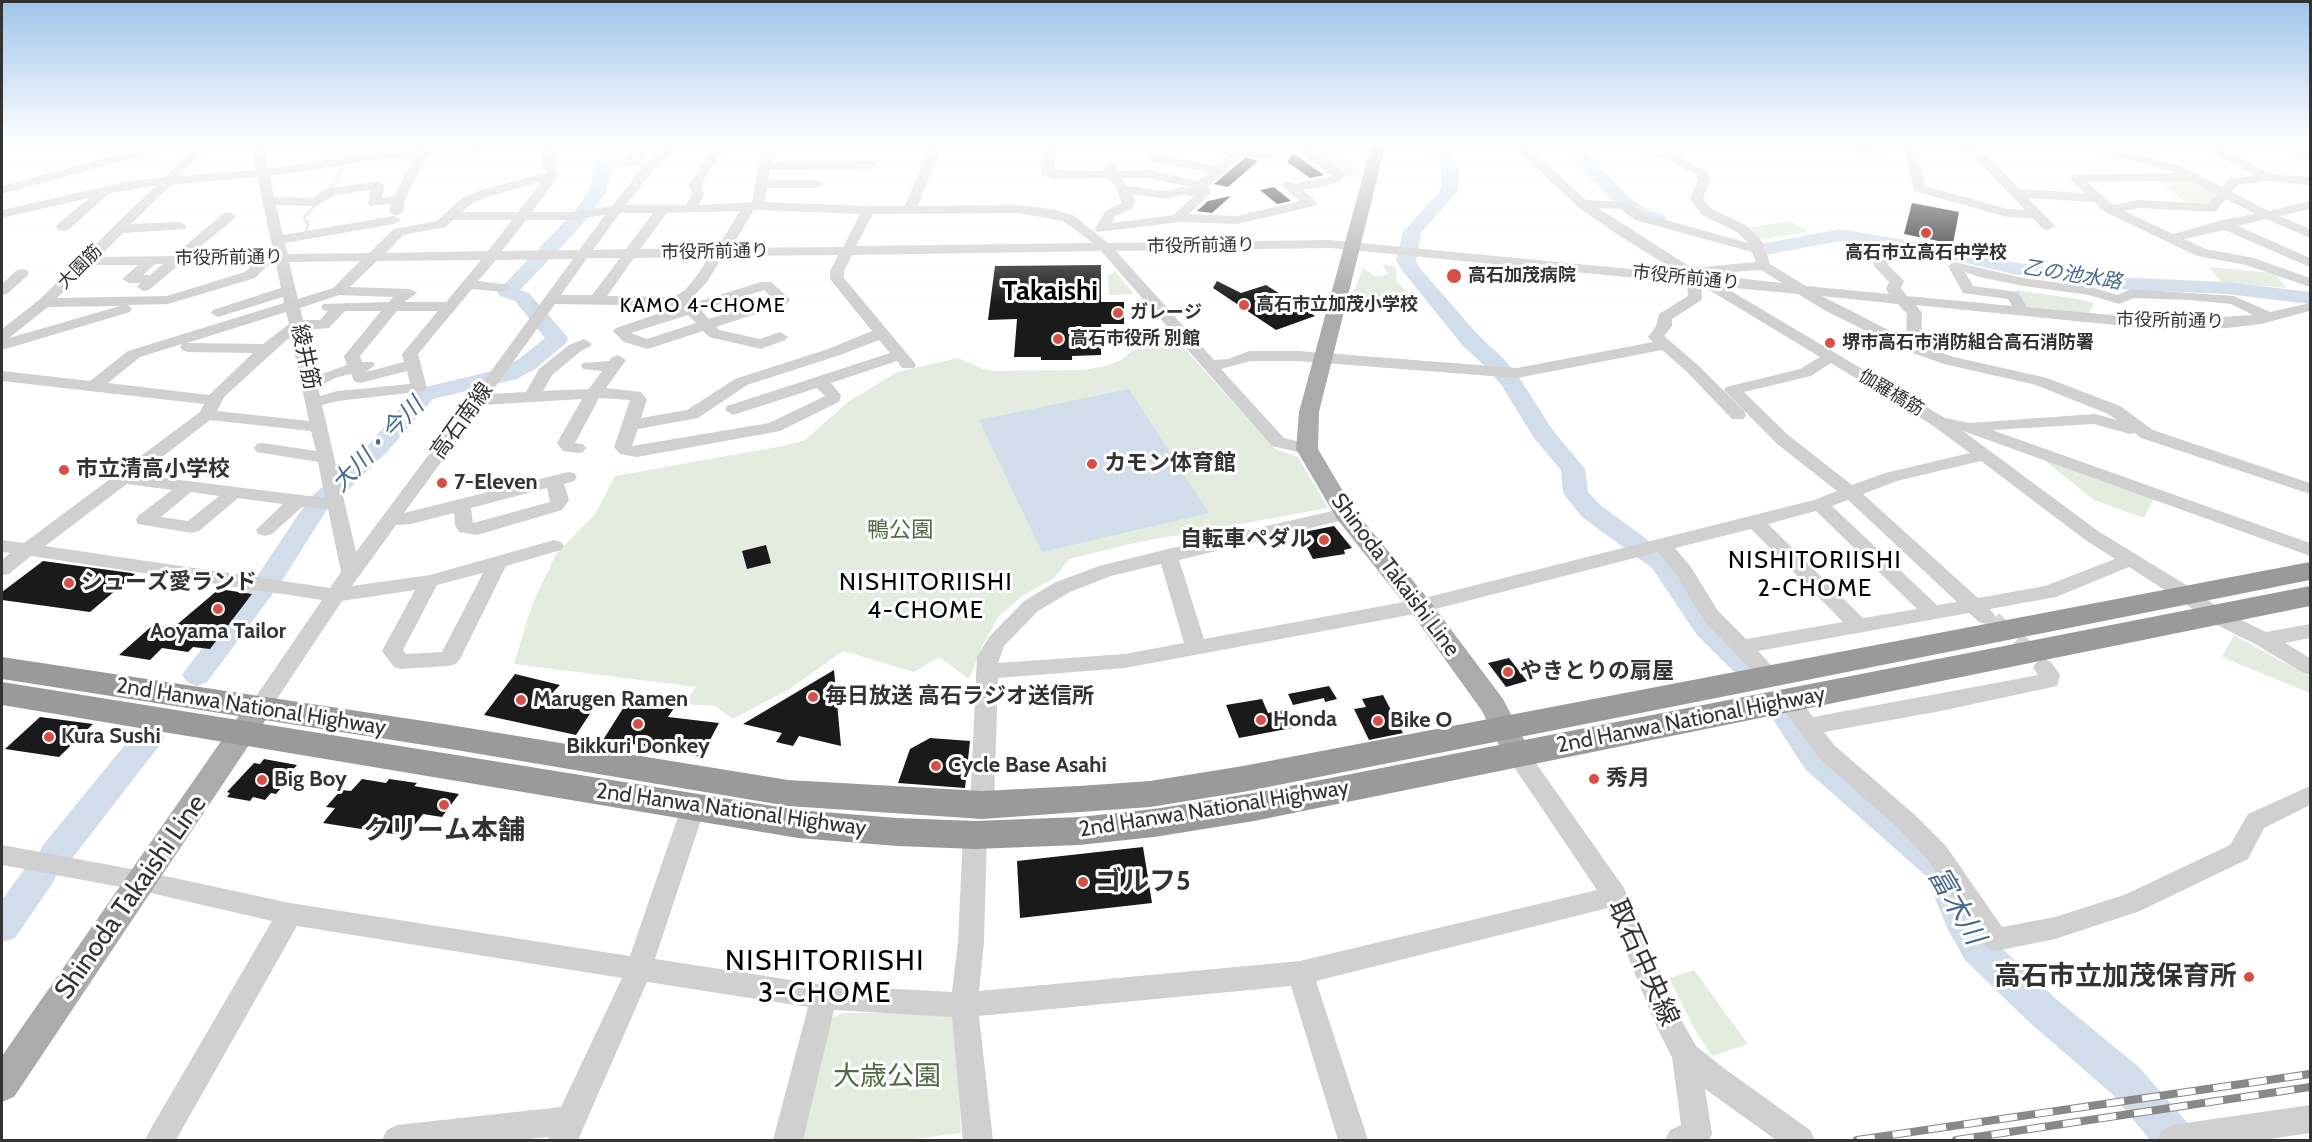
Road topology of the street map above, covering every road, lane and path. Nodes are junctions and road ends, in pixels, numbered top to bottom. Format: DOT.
graph roads {
  1 [pos="74,196"];
  2 [pos="98,196"];
  3 [pos="152,196"];
  4 [pos="270,196"];
  5 [pos="325,196"];
  6 [pos="376,196"];
  7 [pos="401,196"];
  8 [pos="477,196"];
  9 [pos="537,196"];
  10 [pos="626,196"];
  11 [pos="697,196"];
  12 [pos="757,196"];
  13 [pos="812,196"];
  14 [pos="915,196"];
  15 [pos="1127,196"];
  16 [pos="1196,196"];
  17 [pos="1302,196"];
  18 [pos="1366,196"];
  19 [pos="1574,196"];
  20 [pos="1697,196"];
  21 [pos="1948,196"];
  22 [pos="2018,196"];
  23 [pos="2062,196"];
  24 [pos="2220,196"];
  25 [pos="2230,196"];
  26 [pos="2096,198"];
  27 [pos="399,200"];
  28 [pos="271,201"];
  29 [pos="1583,204"];
  30 [pos="2310,205"];
  31 [pos="753,206"];
  32 [pos="2181,207"];
  33 [pos="807,208"];
  34 [pos="616,209"];
  35 [pos="663,209"];
  36 [pos="690,209"];
  37 [pos="910,209"];
  38 [pos="2110,209"];
  39 [pos="868,210"];
  40 [pos="2,214"];
  41 [pos="524,214"];
  42 [pos="2036,214"];
  43 [pos="2267,215"];
  44 [pos="229,216"];
  45 [pos="452,216"];
  46 [pos="1181,218"];
  47 [pos="1237,220"];
  48 [pos="1140,223"];
  49 [pos="2224,225"];
  50 [pos="397,226"];
  51 [pos="2048,226"];
  52 [pos="63,227"];
  53 [pos="119,229"];
  54 [pos="2207,230"];
  55 [pos="1098,231"];
  56 [pos="2310,234"];
  57 [pos="203,237"];
  58 [pos="2172,238"];
  59 [pos="278,240"];
  60 [pos="1251,240"];
  61 [pos="1147,242"];
  62 [pos="1354,246"];
  63 [pos="1103,247"];
  64 [pos="1758,247"];
  65 [pos="849,250"];
  66 [pos="1878,250"];
  67 [pos="720,252"];
  68 [pos="2256,252"];
  69 [pos="631,253"];
  70 [pos="584,254"];
  71 [pos="492,255"];
  72 [pos="372,256"];
  73 [pos="222,258"];
  74 [pos="282,258"];
  75 [pos="153,259"];
  76 [pos="179,259"];
  77 [pos="87,261"];
  78 [pos="2310,263"];
  79 [pos="1764,266"];
  80 [pos="1685,271"];
  81 [pos="22,273"];
  82 [pos="1702,280"];
  83 [pos="2310,283"];
  84 [pos="463,288"];
  85 [pos="504,288"];
  86 [pos="148,290"];
  87 [pos="290,290"];
  88 [pos="1803,290"];
  89 [pos="2,291"];
  90 [pos="338,291"];
  91 [pos="190,293"];
  92 [pos="404,293"];
  93 [pos="551,299"];
  94 [pos="1903,299"];
  95 [pos="596,300"];
  96 [pos="2120,300"];
  97 [pos="44,303"];
  98 [pos="684,305"];
  99 [pos="294,306"];
  100 [pos="449,306"];
  101 [pos="317,307"];
  102 [pos="341,307"];
  103 [pos="392,307"];
  104 [pos="2310,307"];
  105 [pos="754,310"];
  106 [pos="2022,311"];
  107 [pos="218,313"];
  108 [pos="2268,317"];
  109 [pos="2140,323"];
  110 [pos="298,325"];
  111 [pos="706,326"];
  112 [pos="882,333"];
  113 [pos="2,337"];
  114 [pos="584,344"];
  115 [pos="1663,345"];
  116 [pos="188,347"];
  117 [pos="1912,348"];
  118 [pos="268,349"];
  119 [pos="1830,357"];
  120 [pos="1325,358"];
  121 [pos="412,359"];
  122 [pos="354,362"];
  123 [pos="1211,365"];
  124 [pos="589,366"];
  125 [pos="307,368"];
  126 [pos="2,376"];
  127 [pos="820,381"];
  128 [pos="310,385"];
  129 [pos="92,387"];
  130 [pos="594,393"];
  131 [pos="532,397"];
  132 [pos="718,397"];
  133 [pos="478,400"];
  134 [pos="315,402"];
  135 [pos="210,407"];
  136 [pos="733,410"];
  137 [pos="1938,421"];
  138 [pos="631,425"];
  139 [pos="319,427"];
  140 [pos="1967,427"];
  141 [pos="751,432"];
  142 [pos="2147,434"];
  143 [pos="263,448"];
  144 [pos="577,448"];
  145 [pos="1307,449"];
  146 [pos="1985,455"];
  147 [pos="326,458"];
  148 [pos="1816,466"];
  149 [pos="123,478"];
  150 [pos="188,486"];
  151 [pos="2310,489"];
  152 [pos="235,492"];
  153 [pos="1852,494"];
  154 [pos="324,499"];
  155 [pos="1820,504"];
  156 [pos="462,505"];
  157 [pos="1345,514"];
  158 [pos="390,519"];
  159 [pos="1755,522"];
  160 [pos="265,530"];
  161 [pos="2,546"];
  162 [pos="554,546"];
  163 [pos="1651,549"];
  164 [pos="28,550"];
  165 [pos="2310,550"];
  166 [pos="1168,555"];
  167 [pos="499,560"];
  168 [pos="2130,560"];
  169 [pos="2,569"];
  170 [pos="351,572"];
  171 [pos="2310,572"];
  172 [pos="430,581"];
  173 [pos="334,595"];
  174 [pos="2189,596"];
  175 [pos="2310,596"];
  176 [pos="1419,606"];
  177 [pos="1981,612"];
  178 [pos="1934,614"];
  179 [pos="2214,615"];
  180 [pos="1859,626"];
  181 [pos="2310,632"];
  182 [pos="2264,640"];
  183 [pos="1742,647"];
  184 [pos="1196,648"];
  185 [pos="2044,667"];
  186 [pos="2,668"];
  187 [pos="2310,668"];
  188 [pos="988,671"];
  189 [pos="1780,689"];
  190 [pos="2,694"];
  191 [pos="251,722"];
  192 [pos="1808,726"];
  193 [pos="1512,742"];
  194 [pos="2310,795"];
  195 [pos="693,808"];
  196 [pos="978,820"];
  197 [pos="2,855"];
  198 [pos="142,881"];
  199 [pos="1615,896"];
  200 [pos="290,914"];
  201 [pos="639,969"];
  202 [pos="1300,973"];
  203 [pos="825,997"];
  204 [pos="964,1005"];
  205 [pos="1686,1055"];
  206 [pos="2,1085"];
  207 [pos="2310,1119"];
  208 [pos="566,1130"];
  209 [pos="2182,1139"];
  210 [pos="160,1140"];
  211 [pos="397,1140"];
  212 [pos="788,1140"];
  213 [pos="978,1140"];
  214 [pos="1353,1140"];
  215 [pos="1680,1140"];
  216 [pos="1800,1140"];
  1 -- 40 [label="street"];
  2 -- 52 [label="street"];
  3 -- 53 [label="street, 大園筋"];
  4 -- 28 [label="street, 綾井筋"];
  5 -- 28 [label="street"];
  6 -- 27 [label="street"];
  7 -- 27 [label="street"];
  8 -- 45 [label="street"];
  9 -- 41 [label="street"];
  10 -- 34 [label="street, 高石南線"];
  11 -- 36 [label="street"];
  12 -- 31 [label="street"];
  13 -- 33 [label="street"];
  14 -- 37 [label="street"];
  15 -- 55 [label="street"];
  16 -- 46 [label="street"];
  17 -- 47 [label="street"];
  18 -- 62 [label="main road"];
  19 -- 29 [label="street, 伽羅橋筋"];
  20 -- 64 [label="street"];
  21 -- 42 [label="street"];
  22 -- 42 [label="street"];
  23 -- 26 [label="street"];
  24 -- 32 [label="street"];
  25 -- 43 [label="street"];
  26 -- 38 [label="street"];
  27 -- 50 [label="street"];
  28 -- 59 [label="street, 綾井筋"];
  29 -- 64 [label="street"];
  29 -- 80 [label="street, 伽羅橋筋"];
  30 -- 43 [label="street"];
  31 -- 33 [label="street"];
  31 -- 36 [label="street"];
  31 -- 67 [label="street"];
  32 -- 38 [label="street"];
  32 -- 49 [label="street"];
  33 -- 39 [label="street"];
  34 -- 35 [label="street"];
  34 -- 41 [label="street"];
  34 -- 70 [label="street, 高石南線"];
  35 -- 36 [label="street"];
  35 -- 69 [label="street"];
  37 -- 39 [label="street"];
  37 -- 55 [label="street"];
  38 -- 58 [label="street"];
  39 -- 65 [label="street"];
  41 -- 45 [label="street"];
  41 -- 71 [label="street"];
  42 -- 51 [label="street"];
  43 -- 49 [label="street"];
  43 -- 56 [label="street"];
  44 -- 57 [label="street"];
  45 -- 50 [label="street"];
  46 -- 47 [label="street"];
  46 -- 48 [label="street"];
  47 -- 60 [label="street"];
  48 -- 55 [label="street"];
  48 -- 61 [label="street"];
  49 -- 54 [label="street"];
  49 -- 78 [label="street"];
  50 -- 59 [label="street"];
  50 -- 72 [label="street"];
  53 -- 57 [label="street"];
  53 -- 77 [label="street, 大園筋"];
  54 -- 58 [label="street"];
  54 -- 68 [label="street"];
  55 -- 63 [label="street"];
  57 -- 76 [label="street"];
  58 -- 83 [label="street"];
  59 -- 74 [label="street, 綾井筋"];
  62 -- 63 [label="street, 市役所前通り"];
  62 -- 82 [label="street, 市役所前通り"];
  62 -- 120 [label="main road"];
  63 -- 65 [label="street, 市役所前通り"];
  63 -- 123 [label="street"];
  64 -- 79 [label="street"];
  65 -- 67 [label="street, 市役所前通り"];
  65 -- 112 [label="street"];
  66 -- 94 [label="street"];
  67 -- 69 [label="street, 市役所前通り"];
  67 -- 98 [label="street"];
  69 -- 70 [label="street, 市役所前通り"];
  69 -- 95 [label="street"];
  70 -- 71 [label="street, 市役所前通り"];
  70 -- 93 [label="street, 高石南線"];
  71 -- 72 [label="street, 市役所前通り"];
  71 -- 84 [label="street"];
  72 -- 74 [label="street, 市役所前通り"];
  72 -- 90 [label="street"];
  73 -- 74 [label="street, 市役所前通り"];
  73 -- 76 [label="street, 市役所前通り"];
  73 -- 91 [label="street"];
  74 -- 87 [label="street, 綾井筋"];
  74 -- 91 [label="street"];
  75 -- 76 [label="street, 市役所前通り"];
  75 -- 77 [label="street, 市役所前通り"];
  75 -- 86 [label="street"];
  76 -- 86 [label="street"];
  77 -- 97 [label="street, 大園筋"];
  79 -- 80 [label="street"];
  79 -- 88 [label="street"];
  80 -- 82 [label="street, 伽羅橋筋"];
  81 -- 89 [label="street"];
  82 -- 88 [label="street, 市役所前通り"];
  82 -- 115 [label="street"];
  82 -- 119 [label="street, 伽羅橋筋"];
  84 -- 85 [label="street"];
  84 -- 92 [label="street"];
  84 -- 100 [label="street"];
  86 -- 91 [label="street"];
  86 -- 97 [label="street"];
  86 -- 113 [label="street"];
  87 -- 99 [label="street, 綾井筋"];
  87 -- 107 [label="street"];
  88 -- 94 [label="street, 市役所前通り"];
  88 -- 117 [label="street"];
  90 -- 92 [label="street"];
  90 -- 99 [label="street"];
  92 -- 103 [label="street"];
  93 -- 95 [label="street"];
  93 -- 133 [label="street, 高石南線"];
  94 -- 106 [label="street, 市役所前通り"];
  94 -- 117 [label="street"];
  95 -- 98 [label="street"];
  96 -- 106 [label="street"];
  96 -- 108 [label="street"];
  96 -- 109 [label="street"];
  97 -- 113 [label="street, 大園筋"];
  98 -- 105 [label="street"];
  98 -- 111 [label="street"];
  98 -- 111 [label="street"];
  99 -- 110 [label="street, 綾井筋"];
  99 -- 129 [label="street"];
  100 -- 103 [label="street"];
  100 -- 121 [label="street"];
  101 -- 102 [label="street"];
  102 -- 103 [label="street"];
  102 -- 110 [label="street"];
  103 -- 122 [label="street"];
  104 -- 108 [label="street, 市役所前通り"];
  105 -- 111 [label="street"];
  105 -- 111 [label="street"];
  106 -- 109 [label="street, 市役所前通り"];
  108 -- 109 [label="street, 市役所前通り"];
  110 -- 118 [label="street"];
  110 -- 125 [label="street, 綾井筋"];
  112 -- 127 [label="street"];
  112 -- 132 [label="street"];
  114 -- 131 [label="street"];
  115 -- 120 [label="street"];
  115 -- 148 [label="street"];
  116 -- 118 [label="street"];
  117 -- 142 [label="street"];
  118 -- 135 [label="street"];
  119 -- 137 [label="street, 伽羅橋筋"];
  119 -- 148 [label="street"];
  120 -- 123 [label="street"];
  120 -- 145 [label="main road"];
  121 -- 122 [label="street"];
  121 -- 134 [label="street"];
  122 -- 125 [label="street"];
  122 -- 128 [label="street"];
  123 -- 145 [label="street"];
  124 -- 130 [label="street"];
  125 -- 128 [label="street, 綾井筋"];
  126 -- 129 [label="street"];
  127 -- 136 [label="street"];
  127 -- 141 [label="street"];
  128 -- 134 [label="street, 綾井筋"];
  129 -- 135 [label="street"];
  130 -- 131 [label="street"];
  130 -- 138 [label="street"];
  130 -- 144 [label="street"];
  131 -- 133 [label="street"];
  132 -- 136 [label="street"];
  132 -- 138 [label="street"];
  133 -- 158 [label="street, 高石南線"];
  134 -- 139 [label="street, 綾井筋"];
  135 -- 139 [label="street"];
  135 -- 149 [label="street"];
  136 -- 141 [label="street"];
  137 -- 140 [label="street"];
  137 -- 146 [label="street"];
  138 -- 141 [label="street"];
  139 -- 147 [label="street, 綾井筋"];
  140 -- 142 [label="street"];
  140 -- 165 [label="street"];
  142 -- 151 [label="street"];
  143 -- 147 [label="street"];
  145 -- 157 [label="main road, Shinoda Takaishi Line"];
  146 -- 153 [label="street"];
  146 -- 168 [label="street"];
  147 -- 154 [label="street, 綾井筋"];
  148 -- 153 [label="street"];
  149 -- 150 [label="street"];
  149 -- 164 [label="street"];
  150 -- 152 [label="street"];
  150 -- 152 [label="street"];
  152 -- 154 [label="street"];
  153 -- 155 [label="street"];
  153 -- 177 [label="street"];
  154 -- 160 [label="street"];
  154 -- 170 [label="street, 綾井筋"];
  155 -- 159 [label="street"];
  155 -- 178 [label="street"];
  156 -- 156 [label="street"];
  156 -- 158 [label="street"];
  157 -- 166 [label="street"];
  157 -- 176 [label="main road, Shinoda Takaishi Line"];
  158 -- 170 [label="street, 高石南線"];
  159 -- 163 [label="street"];
  159 -- 180 [label="street"];
  161 -- 164 [label="street"];
  162 -- 167 [label="street"];
  163 -- 176 [label="street"];
  163 -- 183 [label="street"];
  164 -- 169 [label="street"];
  164 -- 173 [label="street"];
  166 -- 184 [label="street"];
  166 -- 188 [label="street"];
  167 -- 172 [label="street"];
  167 -- 172 [label="street"];
  168 -- 174 [label="street"];
  168 -- 177 [label="street"];
  170 -- 173 [label="street, 高石南線"];
  171 -- 174 [label="highway, 2nd Hanwa National Highway"];
  172 -- 173 [label="street"];
  173 -- 191 [label="street, 高石南線"];
  174 -- 179 [label="street"];
  174 -- 189 [label="highway, 2nd Hanwa National Highway"];
  175 -- 179 [label="highway, 2nd Hanwa National Highway"];
  176 -- 184 [label="street"];
  176 -- 193 [label="main road, Shinoda Takaishi Line"];
  177 -- 178 [label="street"];
  178 -- 180 [label="street"];
  179 -- 182 [label="street"];
  179 -- 189 [label="highway, 2nd Hanwa National Highway"];
  180 -- 183 [label="street"];
  181 -- 182 [label="street"];
  182 -- 187 [label="street"];
  183 -- 189 [label="street"];
  184 -- 188 [label="street"];
  185 -- 192 [label="street"];
  186 -- 191 [label="highway, 2nd Hanwa National Highway"];
  188 -- 196 [label="street"];
  189 -- 192 [label="street"];
  189 -- 193 [label="highway, 2nd Hanwa National Highway"];
  190 -- 191 [label="highway, 2nd Hanwa National Highway"];
  191 -- 195 [label="highway, 2nd Hanwa National Highway"];
  191 -- 196 [label="highway, 2nd Hanwa National Highway"];
  191 -- 198 [label="main road, Shinoda Takaishi Line"];
  192 -- 194 [label="street"];
  193 -- 196 [label="highway, 2nd Hanwa National Highway"];
  193 -- 199 [label="street, 取石中央線"];
  195 -- 196 [label="highway, 2nd Hanwa National Highway"];
  195 -- 201 [label="street"];
  196 -- 204 [label="street"];
  197 -- 198 [label="street"];
  198 -- 200 [label="street"];
  198 -- 206 [label="main road, Shinoda Takaishi Line"];
  199 -- 202 [label="street"];
  199 -- 205 [label="street, 取石中央線"];
  200 -- 201 [label="street"];
  200 -- 210 [label="street"];
  201 -- 203 [label="street"];
  201 -- 208 [label="street"];
  202 -- 204 [label="street"];
  202 -- 214 [label="street"];
  203 -- 204 [label="street"];
  203 -- 212 [label="street"];
  204 -- 213 [label="street"];
  205 -- 215 [label="street"];
  205 -- 216 [label="street, 取石中央線"];
  207 -- 209 [label="street"];
  208 -- 211 [label="street"];
}
